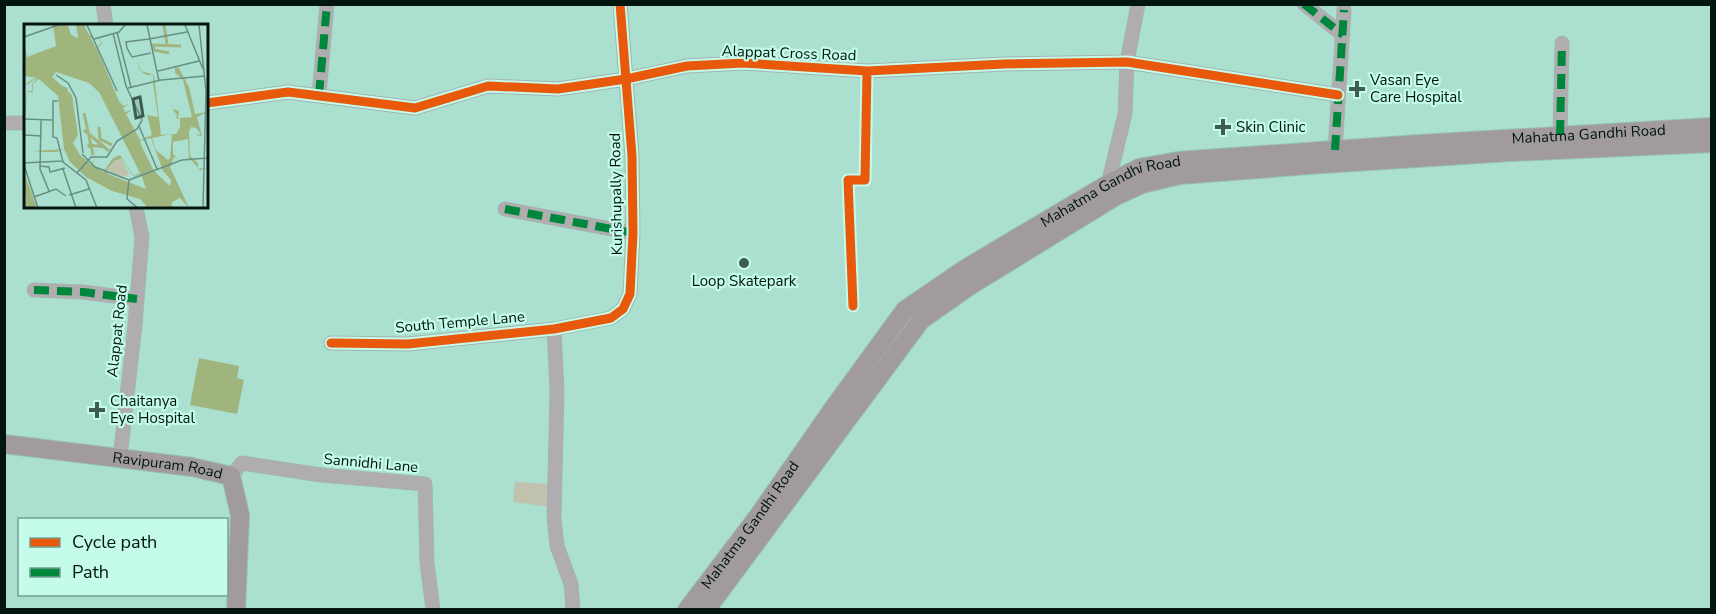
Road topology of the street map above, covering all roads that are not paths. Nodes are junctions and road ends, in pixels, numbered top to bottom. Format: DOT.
graph roads {
  1 [pos="103,4"];
  2 [pos="327,4"];
  3 [pos="620,4"];
  4 [pos="1138,4"];
  5 [pos="1304,4"];
  6 [pos="1344,10"];
  7 [pos="106,24"];
  8 [pos="1343,35"];
  9 [pos="1563,43"];
  10 [pos="1127,62"];
  11 [pos="626,79"];
  12 [pos="319,95"];
  13 [pos="1338,95"];
  14 [pos="208,103"];
  15 [pos="4,123"];
  16 [pos="24,123"];
  17 [pos="1712,126"];
  18 [pos="1560,135"];
  19 [pos="1712,143"];
  20 [pos="1506,146"];
  21 [pos="1335,150"];
  22 [pos="1112,190"];
  23 [pos="136,208"];
  24 [pos="505,209"];
  25 [pos="633,233"];
  26 [pos="34,290"];
  27 [pos="137,299"];
  28 [pos="554,328"];
  29 [pos="332,343"];
  30 [pos="4,444"];
  31 [pos="120,458"];
  32 [pos="231,476"];
  33 [pos="236,609"];
  34 [pos="434,609"];
  35 [pos="573,609"];
  36 [pos="687,609"];
  37 [pos="706,609"];
  1 -- 7 [label="street"];
  2 -- 12 [label="street"];
  3 -- 11 [label="street, Kurishupally Road"];
  4 -- 10 [label="street"];
  5 -- 8 [label="street"];
  6 -- 8 [label="street"];
  8 -- 13 [label="street"];
  9 -- 18 [label="street"];
  10 -- 11 [label="street, Alappat Cross Road"];
  10 -- 13 [label="street, Alappat Cross Road"];
  10 -- 22 [label="street"];
  11 -- 12 [label="street, Alappat Cross Road"];
  11 -- 25 [label="street, Kurishupally Road"];
  12 -- 14 [label="street, Alappat Cross Road"];
  13 -- 21 [label="street"];
  15 -- 16 [label="street"];
  17 -- 18 [label="main road, Mahatma Gandhi Road"];
  18 -- 20 [label="main road, Mahatma Gandhi Road"];
  19 -- 20 [label="main road, Mahatma Gandhi Road"];
  20 -- 21 [label="main road, Mahatma Gandhi Road"];
  20 -- 22 [label="main road, Mahatma Gandhi Road"];
  21 -- 22 [label="main road, Mahatma Gandhi Road"];
  22 -- 36 [label="main road, Mahatma Gandhi Road"];
  22 -- 37 [label="main road, Mahatma Gandhi Road"];
  23 -- 27 [label="street, Alappat Road"];
  24 -- 25 [label="street"];
  25 -- 28 [label="street, Kurishupally Road"];
  26 -- 27 [label="street"];
  27 -- 31 [label="street, Alappat Road"];
  28 -- 29 [label="street, South Temple Lane"];
  28 -- 35 [label="street"];
  30 -- 31 [label="main road, Ravipuram Road"];
  31 -- 32 [label="main road, Ravipuram Road"];
  32 -- 33 [label="main road, Ravipuram Road"];
  32 -- 34 [label="street, Sannidhi Lane"];
}
